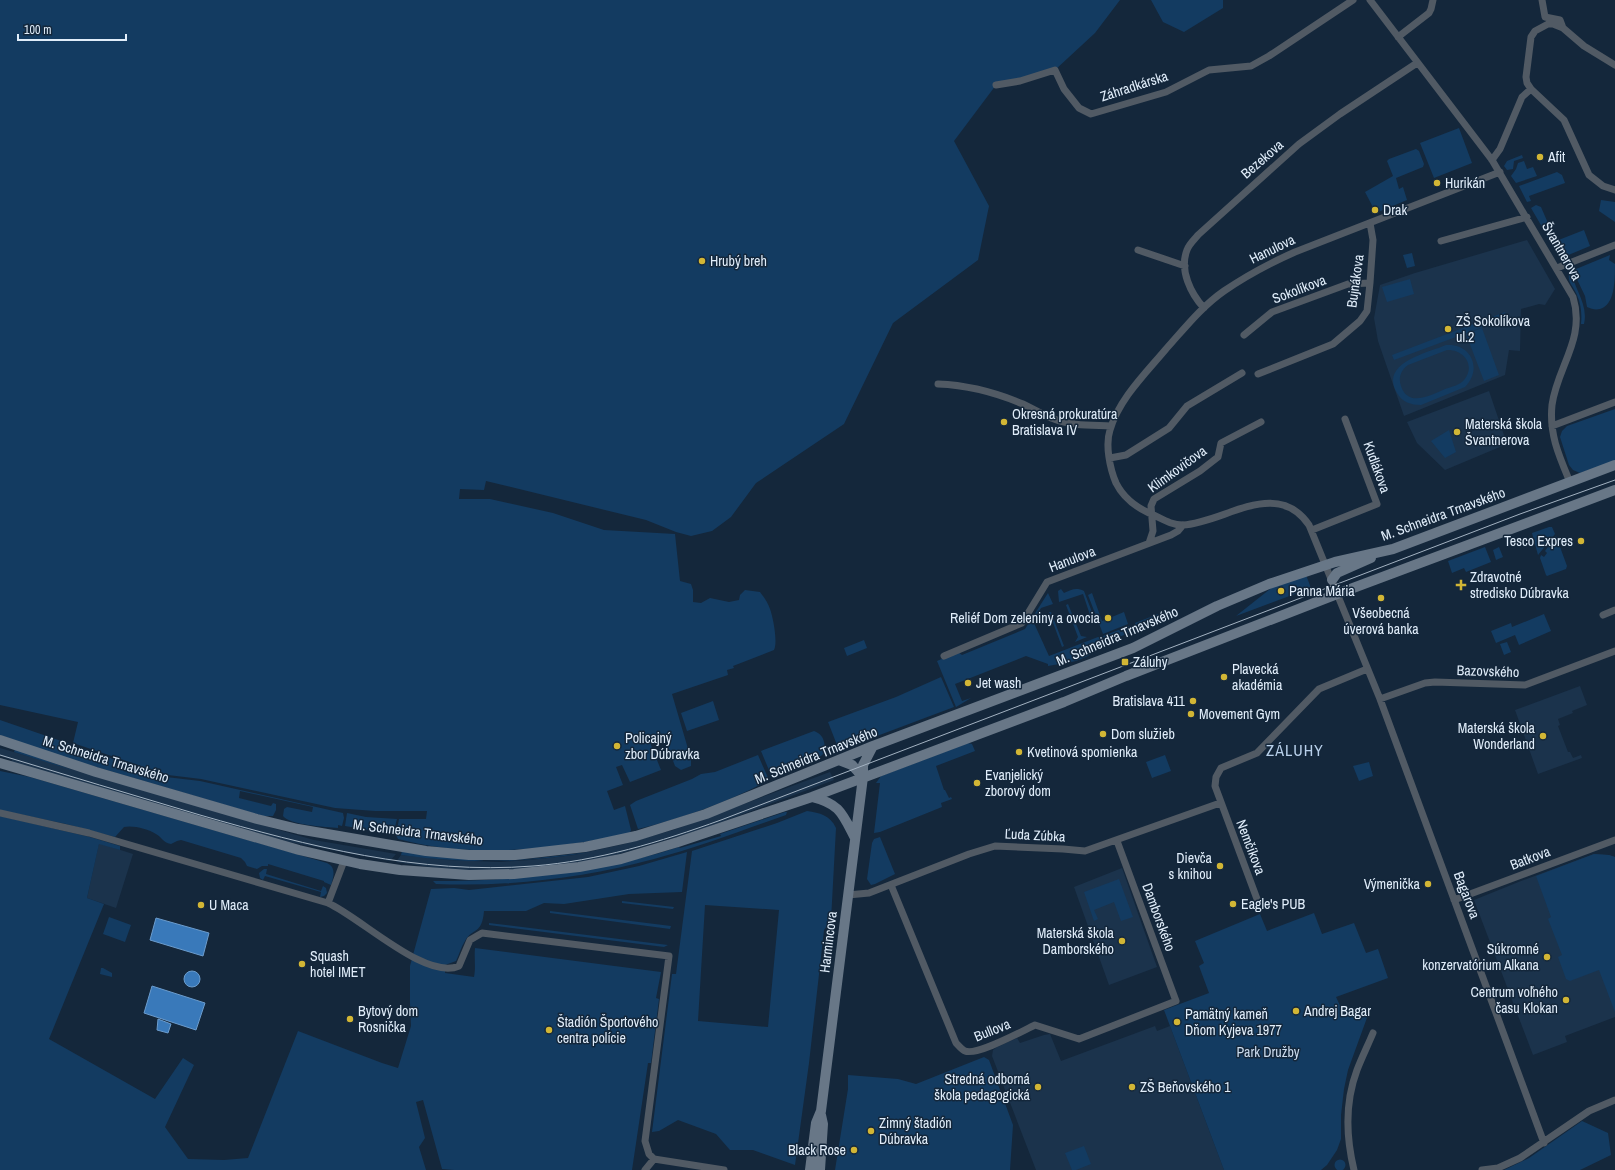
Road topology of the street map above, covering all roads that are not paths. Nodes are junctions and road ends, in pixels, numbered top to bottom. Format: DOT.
graph roads {
  1 [pos="1353,0"];
  2 [pos="1370,0"];
  3 [pos="1433,0"];
  4 [pos="1542,0"];
  5 [pos="1560,26"];
  6 [pos="1398,38"];
  7 [pos="1417,63"];
  8 [pos="1615,65"];
  9 [pos="996,84"];
  10 [pos="1530,89"];
  11 [pos="1492,160"];
  12 [pos="1500,172"];
  13 [pos="1615,190"];
  14 [pos="1527,217"];
  15 [pos="1370,223"];
  16 [pos="1441,241"];
  17 [pos="1615,245"];
  18 [pos="1138,250"];
  19 [pos="1185,266"];
  20 [pos="1557,268"];
  21 [pos="1370,283"];
  22 [pos="1204,308"];
  23 [pos="1244,335"];
  24 [pos="1242,373"];
  25 [pos="1258,374"];
  26 [pos="938,384"];
  27 [pos="1615,402"];
  28 [pos="1345,419"];
  29 [pos="1261,422"];
  30 [pos="1111,426"];
  31 [pos="1552,426"];
  32 [pos="1110,458"];
  33 [pos="1615,465"];
  34 [pos="1570,482"];
  35 [pos="1615,490"];
  36 [pos="1152,514"];
  37 [pos="1183,525"];
  38 [pos="1312,530"];
  39 [pos="1149,543"];
  40 [pos="1393,549"];
  41 [pos="1326,565"];
  42 [pos="1332,580"];
  43 [pos="1337,594"];
  44 [pos="1615,610"];
  45 [pos="1603,615"];
  46 [pos="1615,651"];
  47 [pos="944,656"];
  48 [pos="1367,669"];
  49 [pos="1380,699"];
  50 [pos="0,740"];
  51 [pos="873,746"];
  52 [pos="839,760"];
  53 [pos="0,763"];
  54 [pos="863,777"];
  55 [pos="812,797"];
  56 [pos="1220,803"];
  57 [pos="0,813"];
  58 [pos="855,838"];
  59 [pos="1615,840"];
  60 [pos="1117,841"];
  61 [pos="344,861"];
  62 [pos="891,885"];
  63 [pos="848,895"];
  64 [pos="1257,899"];
  65 [pos="1454,900"];
  66 [pos="328,903"];
  67 [pos="1176,1001"];
  68 [pos="1373,1033"];
  69 [pos="1615,1100"];
  70 [pos="821,1111"];
  71 [pos="1544,1142"];
  72 [pos="654,1160"];
  73 [pos="645,1170"];
  74 [pos="724,1170"];
  75 [pos="810,1170"];
  76 [pos="820,1170"];
  77 [pos="1354,1170"];
  78 [pos="1482,1170"];
  1 -- 9 [label="street, Záhradkárska"];
  2 -- 6 [label="street, Švantnerova"];
  3 -- 6 [label="street"];
  4 -- 5 [label="street"];
  5 -- 8 [label="street"];
  5 -- 10 [label="street"];
  6 -- 7 [label="street, Švantnerova"];
  7 -- 11 [label="street, Švantnerova"];
  7 -- 19 [label="street, Bezekova"];
  10 -- 11 [label="street"];
  10 -- 13 [label="street"];
  11 -- 12 [label="street, Švantnerova"];
  12 -- 14 [label="street, Švantnerova"];
  12 -- 15 [label="street, Hanulova"];
  14 -- 16 [label="street"];
  14 -- 20 [label="street, Švantnerova"];
  15 -- 21 [label="street, Bujnákova"];
  15 -- 22 [label="street, Hanulova"];
  17 -- 20 [label="street"];
  18 -- 19 [label="street"];
  19 -- 22 [label="street, Bezekova"];
  20 -- 31 [label="street, Švantnerova"];
  21 -- 23 [label="street, Sokolíkova"];
  21 -- 25 [label="street, Bujnákova"];
  22 -- 30 [label="street, Hanulova"];
  24 -- 32 [label="street"];
  26 -- 30 [label="street"];
  27 -- 31 [label="street"];
  28 -- 38 [label="street, Kudlákova"];
  29 -- 36 [label="street, Klimkovičova"];
  30 -- 32 [label="street, Hanulova"];
  31 -- 34 [label="street, Švantnerova"];
  32 -- 36 [label="street, Hanulova"];
  33 -- 34 [label="main road, M. Schneidra Trnavského"];
  34 -- 40 [label="main road, M. Schneidra Trnavského"];
  35 -- 43 [label="main road"];
  36 -- 37 [label="street, Hanulova"];
  36 -- 39 [label="street"];
  37 -- 38 [label="street, Hanulova"];
  37 -- 39 [label="street, Hanulova"];
  38 -- 41 [label="street, Hanulova"];
  39 -- 47 [label="street, Hanulova"];
  40 -- 41 [label="main road, M. Schneidra Trnavského"];
  40 -- 42 [label="main road"];
  41 -- 42 [label="street, Hanulova"];
  41 -- 51 [label="main road, M. Schneidra Trnavského"];
  42 -- 43 [label="street, Bagarova"];
  43 -- 48 [label="street, Bagarova"];
  43 -- 54 [label="main road"];
  44 -- 45 [label="street"];
  46 -- 49 [label="street, Bazovského"];
  48 -- 49 [label="street, Bagarova"];
  48 -- 56 [label="street, Nemčíkova"];
  49 -- 65 [label="street, Bagarova"];
  50 -- 52 [label="main road, M. Schneidra Trnavského"];
  51 -- 52 [label="main road, M. Schneidra Trnavského"];
  51 -- 54 [label="main road, Harmincova"];
  52 -- 54 [label="main road"];
  53 -- 61 [label="main road"];
  54 -- 55 [label="main road"];
  54 -- 58 [label="main road, Harmincova"];
  55 -- 58 [label="main road"];
  55 -- 61 [label="main road"];
  56 -- 60 [label="street, Ľuda Zúbka"];
  56 -- 64 [label="street, Nemčíkova"];
  57 -- 66 [label="street"];
  58 -- 63 [label="main road, Harmincova"];
  59 -- 65 [label="street, Batkova"];
  60 -- 62 [label="street, Ľuda Zúbka"];
  60 -- 67 [label="street, Damborského"];
  61 -- 66 [label="street"];
  62 -- 63 [label="street, Ľuda Zúbka"];
  62 -- 67 [label="street, Bullova"];
  63 -- 70 [label="main road, Harmincova"];
  65 -- 71 [label="street, Bagarova"];
  66 -- 72 [label="street"];
  68 -- 77 [label="street"];
  69 -- 71 [label="street"];
  70 -- 75 [label="main road, Harmincova"];
  70 -- 76 [label="main road, Harmincova"];
  71 -- 78 [label="street"];
  72 -- 73 [label="street"];
  72 -- 74 [label="street"];
}
